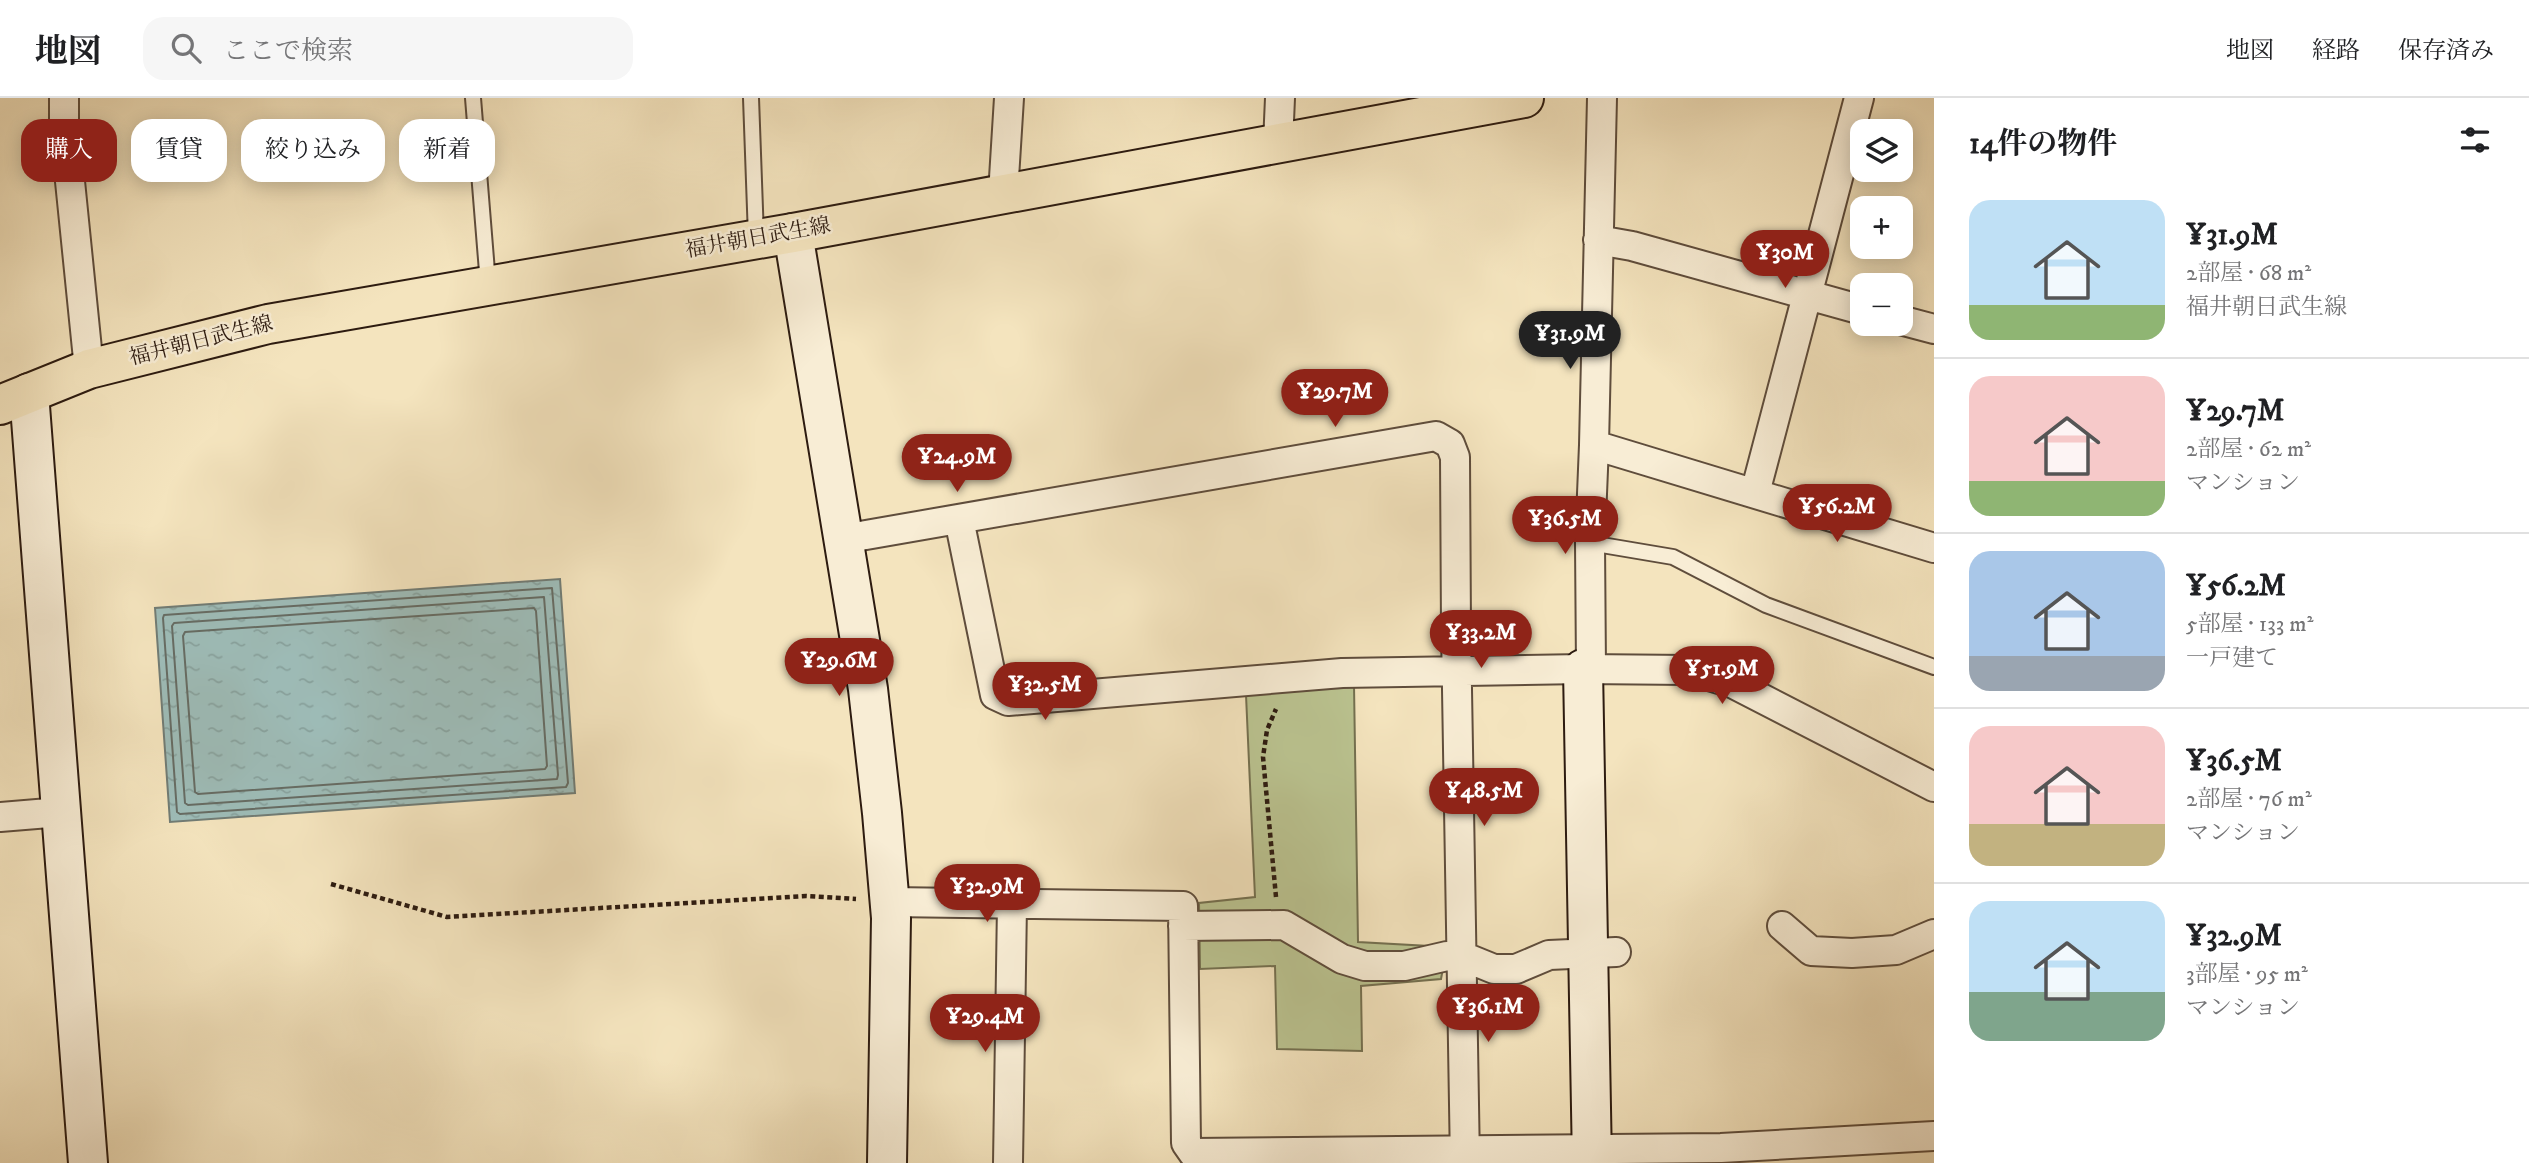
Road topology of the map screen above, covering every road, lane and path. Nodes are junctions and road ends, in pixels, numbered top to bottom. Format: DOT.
graph roads {
  1 [pos="64,98"];
  2 [pos="473,98"];
  3 [pos="751,98"];
  4 [pos="1009,98"];
  5 [pos="1280,98"];
  6 [pos="1524,98"];
  7 [pos="1601,98"];
  8 [pos="1859,98"];
  9 [pos="1278,144"];
  10 [pos="1003,194"];
  11 [pos="793,233"];
  12 [pos="756,239"];
  13 [pos="1598,240"];
  14 [pos="488,285"];
  15 [pos="1809,296"];
  16 [pos="1850,307"];
  17 [pos="1913,323"];
  18 [pos="1934,329"];
  19 [pos="89,369"];
  20 [pos="15,399"];
  21 [pos="1594,445"];
  22 [pos="1755,493"];
  23 [pos="959,519"];
  24 [pos="843,539"];
  25 [pos="1590,543"];
  26 [pos="1934,548"];
  27 [pos="1934,667"];
  28 [pos="1587,669"];
  29 [pos="1457,671"];
  30 [pos="1279,678"];
  31 [pos="1934,787"];
  32 [pos="61,812"];
  33 [pos="0,817"];
  34 [pos="331,884"];
  35 [pos="890,902"];
  36 [pos="1012,904"];
  37 [pos="1284,925"];
  38 [pos="1183,926"];
  39 [pos="1782,926"];
  40 [pos="1934,934"];
  41 [pos="1602,953"];
  42 [pos="1462,956"];
  43 [pos="1934,1136"];
  44 [pos="1592,1156"];
  45 [pos="1721,1156"];
  46 [pos="1465,1157"];
  47 [pos="88,1163"];
  48 [pos="887,1163"];
  49 [pos="1008,1163"];
  1 -- 19 [label="street"];
  2 -- 14 [label="lane"];
  3 -- 12 [label="lane"];
  4 -- 10 [label="street"];
  5 -- 9 [label="street"];
  6 -- 9 [label="main road, 福井朝日武生線"];
  7 -- 13 [label="street"];
  8 -- 15 [label="street"];
  9 -- 10 [label="main road, 福井朝日武生線"];
  10 -- 11 [label="main road, 福井朝日武生線"];
  11 -- 12 [label="main road, 福井朝日武生線"];
  11 -- 24 [label="street"];
  12 -- 14 [label="main road, 福井朝日武生線"];
  13 -- 15 [label="street"];
  13 -- 21 [label="street"];
  14 -- 19 [label="main road, 福井朝日武生線"];
  15 -- 16 [label="street"];
  15 -- 22 [label="street"];
  17 -- 18 [label="street"];
  19 -- 20 [label="main road, 福井朝日武生線"];
  20 -- 32 [label="street"];
  21 -- 22 [label="street"];
  21 -- 25 [label="street"];
  22 -- 26 [label="street"];
  23 -- 24 [label="street"];
  23 -- 29 [label="street"];
  23 -- 30 [label="street"];
  24 -- 35 [label="street"];
  25 -- 27 [label="lane"];
  25 -- 28 [label="street"];
  28 -- 29 [label="street"];
  28 -- 31 [label="street"];
  28 -- 41 [label="street"];
  29 -- 30 [label="street"];
  29 -- 42 [label="street"];
  30 -- 37 [label="path"];
  32 -- 33 [label="street"];
  32 -- 47 [label="street"];
  34 -- 35 [label="path"];
  35 -- 36 [label="street"];
  35 -- 48 [label="street"];
  36 -- 38 [label="street"];
  36 -- 49 [label="street"];
  37 -- 38 [label="street"];
  37 -- 42 [label="street"];
  38 -- 46 [label="street"];
  39 -- 40 [label="street"];
  41 -- 42 [label="street"];
  41 -- 44 [label="street"];
  42 -- 46 [label="street"];
  43 -- 45 [label="street"];
  44 -- 45 [label="street"];
  44 -- 46 [label="street"];
}
